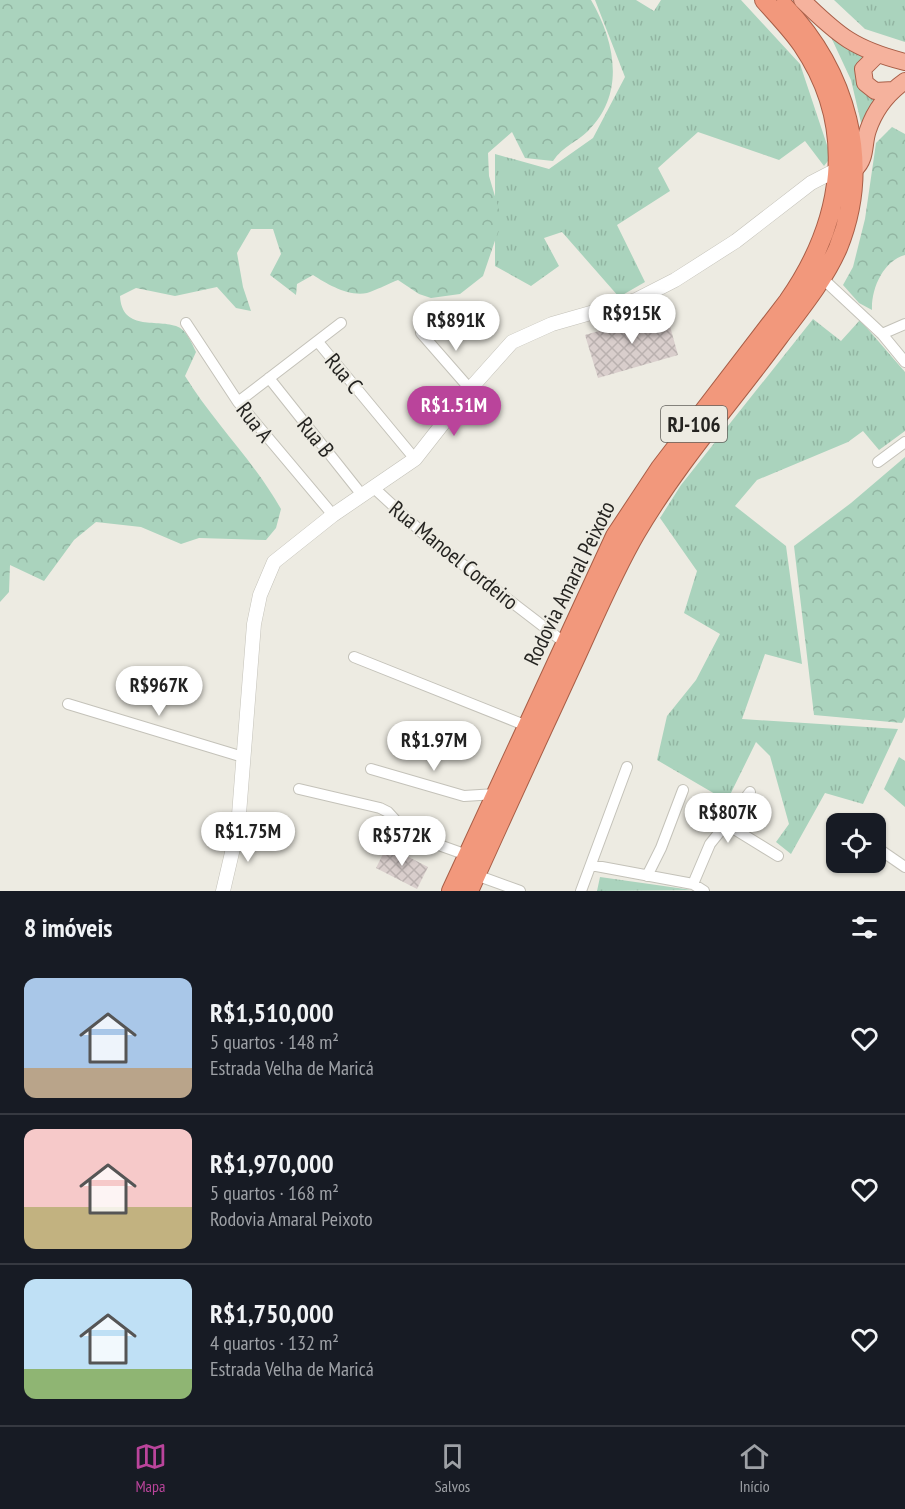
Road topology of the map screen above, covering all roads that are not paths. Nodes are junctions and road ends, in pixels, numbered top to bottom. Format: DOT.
graph roads {
  1 [pos="764,0"];
  2 [pos="779,0"];
  3 [pos="802,0"];
  4 [pos="877,55"];
  5 [pos="905,62"];
  6 [pos="899,85"];
  7 [pos="846,169"];
  8 [pos="822,278"];
  9 [pos="186,323"];
  10 [pos="341,323"];
  11 [pos="905,324"];
  12 [pos="421,333"];
  13 [pos="882,334"];
  14 [pos="318,342"];
  15 [pos="905,362"];
  16 [pos="269,378"];
  17 [pos="470,389"];
  18 [pos="238,402"];
  19 [pos="905,442"];
  20 [pos="416,459"];
  21 [pos="878,462"];
  22 [pos="368,492"];
  23 [pos="333,515"];
  24 [pos="565,643"];
  25 [pos="354,657"];
  26 [pos="68,704"];
  27 [pos="527,726"];
  28 [pos="243,757"];
  29 [pos="627,767"];
  30 [pos="371,769"];
  31 [pos="299,789"];
  32 [pos="683,790"];
  33 [pos="750,792"];
  34 [pos="496,794"];
  35 [pos="726,824"];
  36 [pos="886,854"];
  37 [pos="467,855"];
  38 [pos="778,856"];
  39 [pos="591,865"];
  40 [pos="905,867"];
  41 [pos="647,876"];
  42 [pos="472,883"];
  43 [pos="693,884"];
  44 [pos="223,891"];
  45 [pos="451,891"];
  46 [pos="520,891"];
  47 [pos="581,891"];
  48 [pos="704,891"];
  1 -- 7 [label="highway, Rodovia Amaral Peixoto / RJ-106"];
  2 -- 7 [label="highway, Rodovia Amaral Peixoto / RJ-106"];
  3 -- 4 [label="main road"];
  4 -- 5 [label="main road"];
  4 -- 6 [label="main road"];
  6 -- 7 [label="main road"];
  7 -- 8 [label="highway, Rodovia Amaral Peixoto / RJ-106"];
  7 -- 17 [label="street"];
  7 -- 24 [label="highway, Rodovia Amaral Peixoto / RJ-106"];
  8 -- 13 [label="street"];
  8 -- 42 [label="highway, Rodovia Amaral Peixoto / RJ-106"];
  9 -- 18 [label="street, Rua A"];
  10 -- 14 [label="street"];
  11 -- 13 [label="street"];
  12 -- 17 [label="street"];
  13 -- 15 [label="street"];
  14 -- 16 [label="street"];
  14 -- 20 [label="street, Rua C"];
  16 -- 18 [label="street"];
  16 -- 22 [label="street, Rua B"];
  17 -- 20 [label="street"];
  18 -- 23 [label="street, Rua A"];
  19 -- 21 [label="street"];
  20 -- 22 [label="street"];
  22 -- 23 [label="street"];
  22 -- 24 [label="street, Rua Manoel Cordeiro"];
  23 -- 28 [label="street"];
  24 -- 27 [label="highway, Rodovia Amaral Peixoto / RJ-106"];
  25 -- 27 [label="street"];
  26 -- 28 [label="street"];
  27 -- 34 [label="highway, Rodovia Amaral Peixoto / RJ-106"];
  28 -- 44 [label="street"];
  29 -- 39 [label="street"];
  30 -- 34 [label="street"];
  31 -- 37 [label="street"];
  32 -- 41 [label="street"];
  33 -- 35 [label="street"];
  34 -- 37 [label="highway, Rodovia Amaral Peixoto / RJ-106"];
  35 -- 38 [label="street"];
  35 -- 43 [label="street"];
  36 -- 40 [label="street"];
  37 -- 45 [label="highway, Rodovia Amaral Peixoto / RJ-106"];
  39 -- 41 [label="street"];
  39 -- 47 [label="street"];
  41 -- 43 [label="street"];
  42 -- 46 [label="street"];
  43 -- 48 [label="street"];
}
